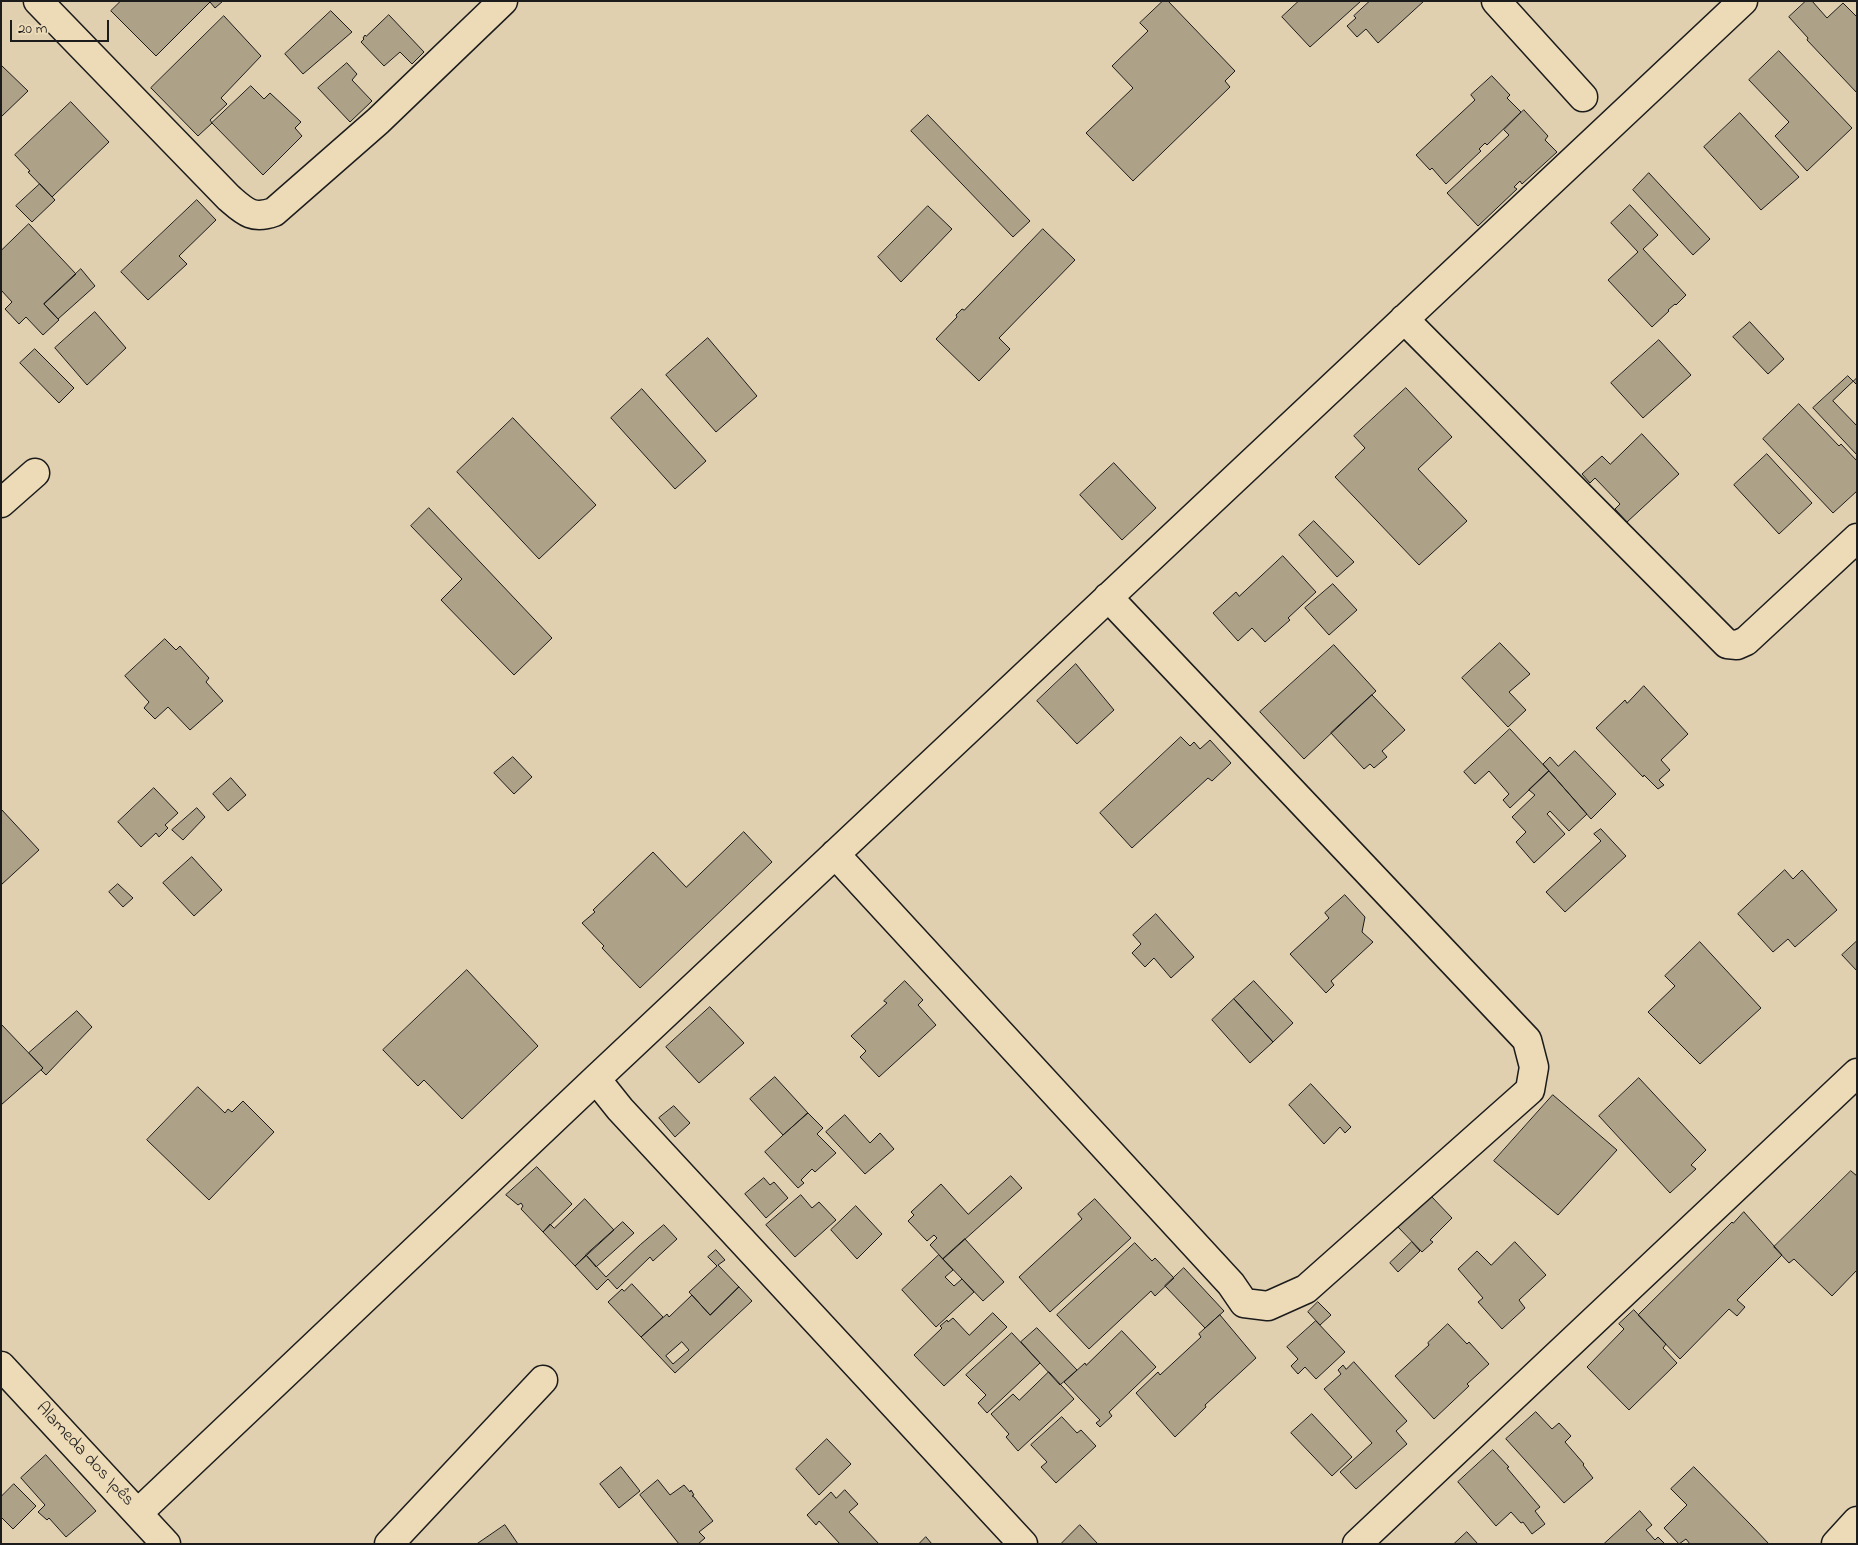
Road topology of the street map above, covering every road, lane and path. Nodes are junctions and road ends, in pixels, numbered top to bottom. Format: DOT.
graph roads {
  1 [pos="38,1"];
  2 [pos="503,1"];
  3 [pos="1496,1"];
  4 [pos="1743,1"];
  5 [pos="1583,97"];
  6 [pos="1404,319"];
  7 [pos="35,473"];
  8 [pos="1,503"];
  9 [pos="1857,538"];
  10 [pos="1108,598"];
  11 [pos="835,854"];
  12 [pos="1857,1073"];
  13 [pos="596,1079"];
  14 [pos="1,1366"];
  15 [pos="543,1380"];
  16 [pos="138,1513"];
  17 [pos="1857,1522"];
  18 [pos="166,1544"];
  19 [pos="389,1544"];
  20 [pos="1023,1544"];
  21 [pos="1357,1544"];
  22 [pos="1836,1544"];
  1 -- 2 [label="street"];
  3 -- 5 [label="street"];
  4 -- 6 [label="street"];
  6 -- 9 [label="street"];
  6 -- 10 [label="street"];
  7 -- 8 [label="street"];
  10 -- 11 [label="street"];
  10 -- 11 [label="street"];
  11 -- 13 [label="street"];
  12 -- 21 [label="street"];
  13 -- 16 [label="street"];
  13 -- 20 [label="street"];
  14 -- 16 [label="street, Alameda dos Ipês"];
  15 -- 19 [label="street"];
  16 -- 18 [label="street, Alameda dos Ipês"];
  17 -- 22 [label="street"];
}
